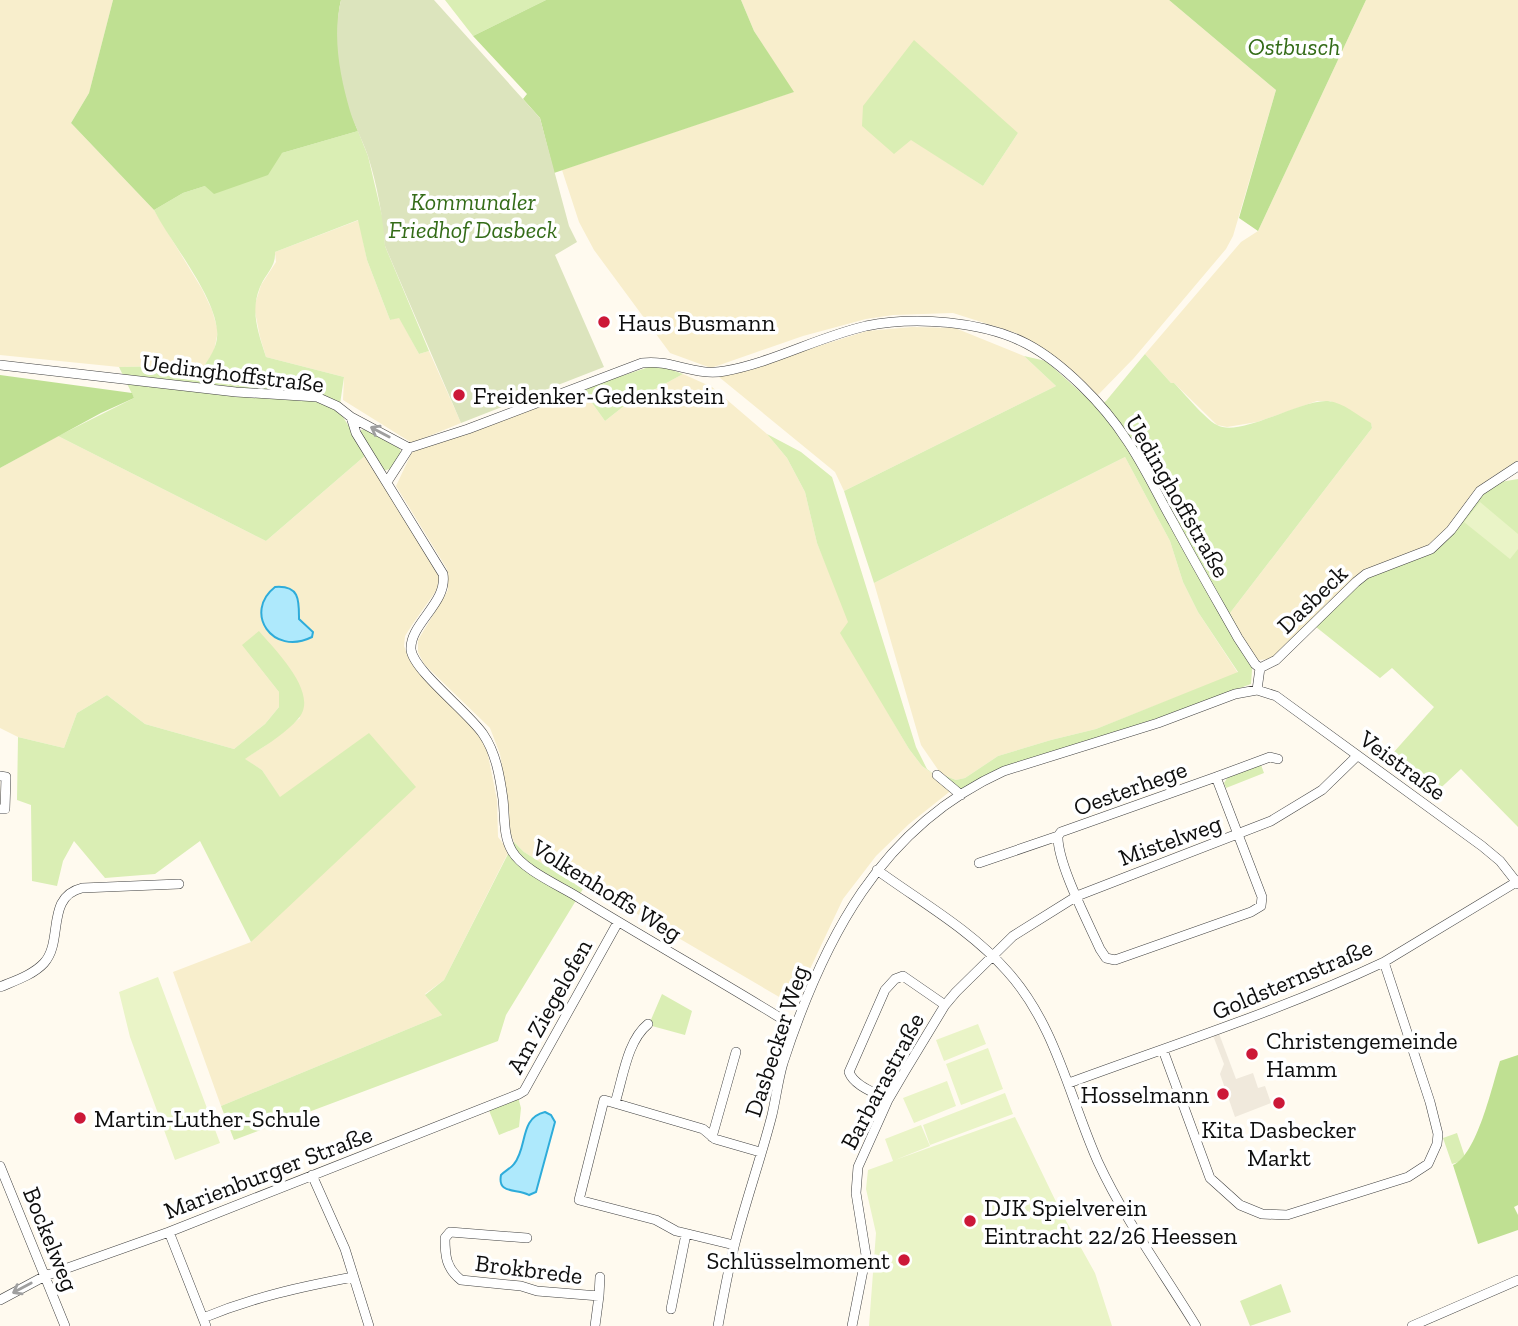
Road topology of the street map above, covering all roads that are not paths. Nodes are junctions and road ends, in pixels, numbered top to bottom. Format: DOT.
graph roads {
  1 [pos="0,365"];
  2 [pos="351,417"];
  3 [pos="409,448"];
  4 [pos="1518,466"];
  5 [pos="1507,474"];
  6 [pos="1518,475"];
  7 [pos="387,482"];
  8 [pos="1260,668"];
  9 [pos="1257,690"];
  10 [pos="1357,756"];
  11 [pos="1278,758"];
  12 [pos="937,775"];
  13 [pos="0,776"];
  14 [pos="1216,777"];
  15 [pos="961,795"];
  16 [pos="0,809"];
  17 [pos="1239,835"];
  18 [pos="1058,836"];
  19 [pos="979,863"];
  20 [pos="877,870"];
  21 [pos="1518,883"];
  22 [pos="179,884"];
  23 [pos="1077,896"];
  24 [pos="618,922"];
  25 [pos="992,955"];
  26 [pos="1384,962"];
  27 [pos="0,987"];
  28 [pos="945,1005"];
  29 [pos="648,1024"];
  30 [pos="795,1027"];
  31 [pos="1163,1050"];
  32 [pos="736,1052"];
  33 [pos="1069,1083"];
  34 [pos="505,1100"];
  35 [pos="888,1100"];
  36 [pos="615,1103"];
  37 [pos="712,1137"];
  38 [pos="760,1152"];
  39 [pos="0,1166"];
  40 [pos="312,1175"];
  41 [pos="169,1232"];
  42 [pos="686,1234"];
  43 [pos="527,1238"];
  44 [pos="734,1245"];
  45 [pos="45,1276"];
  46 [pos="354,1277"];
  47 [pos="600,1277"];
  48 [pos="1518,1280"];
  49 [pos="599,1296"];
  50 [pos="0,1300"];
  51 [pos="671,1309"];
  52 [pos="205,1322"];
  53 [pos="65,1326"];
  54 [pos="369,1326"];
  55 [pos="596,1326"];
  56 [pos="718,1326"];
  57 [pos="852,1326"];
  58 [pos="1196,1326"];
  59 [pos="1412,1326"];
  1 -- 2 [label="street, Uedinghoffstraße"];
  3 -- 2 [label="street, Uedinghoffstraße, one-way"];
  2 -- 7 [label="street"];
  3 -- 7 [label="street"];
  3 -- 8 [label="street, Uedinghoffstraße"];
  4 -- 5 [label="street, Dasbeck"];
  5 -- 6 [label="street"];
  5 -- 8 [label="street, Dasbeck"];
  7 -- 24 [label="street, Volkenhoffs Weg"];
  8 -- 9 [label="street"];
  9 -- 10 [label="street, Veistraße"];
  9 -- 15 [label="street, Dasbecker Weg"];
  10 -- 17 [label="street, Mistelweg"];
  10 -- 21 [label="street, Veistraße"];
  11 -- 14 [label="street, Oesterhege"];
  12 -- 15 [label="street"];
  13 -- 16 [label="street"];
  14 -- 17 [label="street, Oesterhege"];
  14 -- 18 [label="street, Oesterhege"];
  15 -- 20 [label="street, Dasbecker Weg"];
  17 -- 23 [label="street, Mistelweg"];
  17 -- 23 [label="street, Oesterhege"];
  18 -- 19 [label="street, Oesterhege"];
  18 -- 23 [label="street, Oesterhege"];
  20 -- 25 [label="street"];
  20 -- 30 [label="street, Dasbecker Weg"];
  21 -- 26 [label="street, Goldsternstraße"];
  22 -- 27 [label="street"];
  23 -- 25 [label="street, Mistelweg"];
  24 -- 30 [label="street, Volkenhoffs Weg"];
  24 -- 34 [label="street, Am Ziegelofen"];
  25 -- 28 [label="street, Barbarastraße"];
  25 -- 33 [label="street"];
  26 -- 31 [label="street, Goldsternstraße"];
  26 -- 31 [label="street"];
  28 -- 35 [label="street, Barbarastraße"];
  28 -- 35 [label="street"];
  29 -- 36 [label="street"];
  30 -- 38 [label="street, Dasbecker Weg"];
  31 -- 33 [label="street, Goldsternstraße"];
  32 -- 37 [label="street"];
  33 -- 58 [label="street"];
  34 -- 40 [label="street, Marienburger Straße"];
  35 -- 57 [label="street, Barbarastraße"];
  36 -- 37 [label="street"];
  36 -- 42 [label="street"];
  37 -- 38 [label="street"];
  38 -- 44 [label="street, Dasbecker Weg"];
  39 -- 45 [label="street, Bockelweg"];
  40 -- 41 [label="street, Marienburger Straße"];
  40 -- 46 [label="street"];
  41 -- 45 [label="street, Marienburger Straße"];
  41 -- 52 [label="street"];
  42 -- 44 [label="street"];
  42 -- 51 [label="street"];
  43 -- 49 [label="street, Brokbrede"];
  44 -- 56 [label="street, Dasbecker Weg"];
  45 -- 50 [label="street, Marienburger Straße, one-way"];
  45 -- 53 [label="street, Bockelweg"];
  46 -- 52 [label="street"];
  46 -- 54 [label="street"];
  47 -- 49 [label="street, Brokbrede"];
  48 -- 59 [label="street"];
  49 -- 55 [label="street, Brokbrede"];
}
